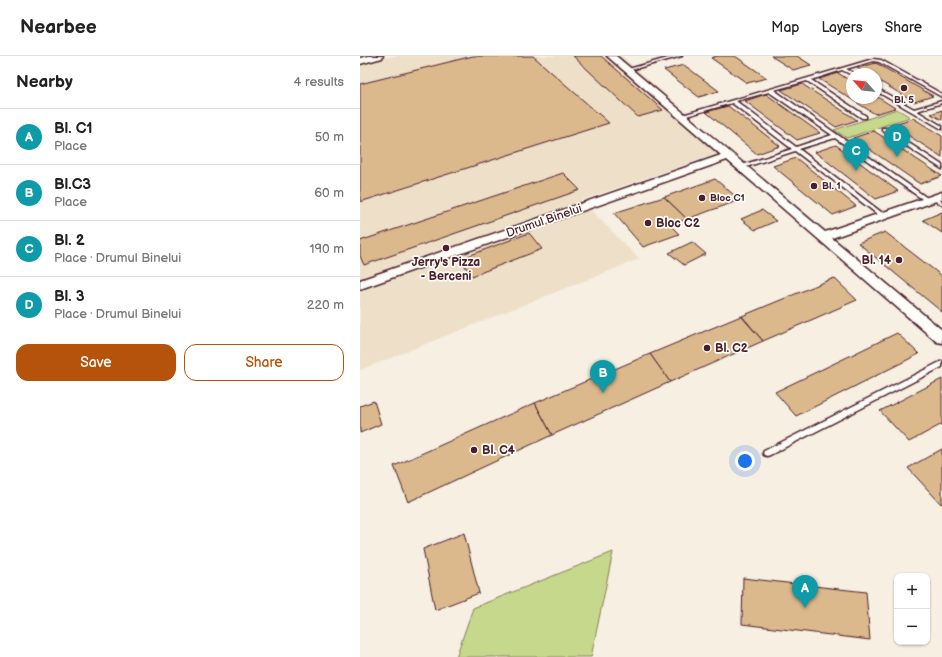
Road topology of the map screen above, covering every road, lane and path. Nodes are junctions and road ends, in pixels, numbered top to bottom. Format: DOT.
graph roads {
  1 [pos="379,56"];
  2 [pos="611,56"];
  3 [pos="680,56"];
  4 [pos="360,60"];
  5 [pos="843,69"];
  6 [pos="627,70"];
  7 [pos="846,71"];
  8 [pos="807,79"];
  9 [pos="770,90"];
  10 [pos="882,92"];
  11 [pos="942,96"];
  12 [pos="733,101"];
  13 [pos="942,102"];
  14 [pos="914,111"];
  15 [pos="681,116"];
  16 [pos="864,116"];
  17 [pos="942,128"];
  18 [pos="884,129"];
  19 [pos="835,136"];
  20 [pos="796,149"];
  21 [pos="728,156"];
  22 [pos="741,167"];
  23 [pos="942,167"];
  24 [pos="936,199"];
  25 [pos="883,216"];
  26 [pos="823,237"];
  27 [pos="360,285"];
  28 [pos="942,338"];
  29 [pos="942,364"];
  30 [pos="767,453"];
  1 -- 4 [label="street"];
  2 -- 6 [label="street"];
  3 -- 6 [label="lane"];
  5 -- 7 [label="lane"];
  5 -- 8 [label="lane"];
  5 -- 11 [label="lane"];
  6 -- 15 [label="street"];
  8 -- 9 [label="lane"];
  8 -- 16 [label="lane"];
  9 -- 12 [label="lane"];
  9 -- 19 [label="lane"];
  10 -- 14 [label="lane"];
  12 -- 15 [label="lane"];
  12 -- 20 [label="lane"];
  13 -- 14 [label="lane"];
  14 -- 17 [label="lane"];
  15 -- 21 [label="street"];
  18 -- 23 [label="lane"];
  19 -- 20 [label="lane"];
  19 -- 24 [label="lane"];
  20 -- 22 [label="lane"];
  20 -- 25 [label="lane"];
  21 -- 22 [label="street"];
  21 -- 27 [label="street, Drumul Binelui"];
  22 -- 26 [label="street"];
  24 -- 25 [label="street"];
  25 -- 26 [label="street"];
  26 -- 28 [label="street"];
  29 -- 30 [label="lane"];
}
